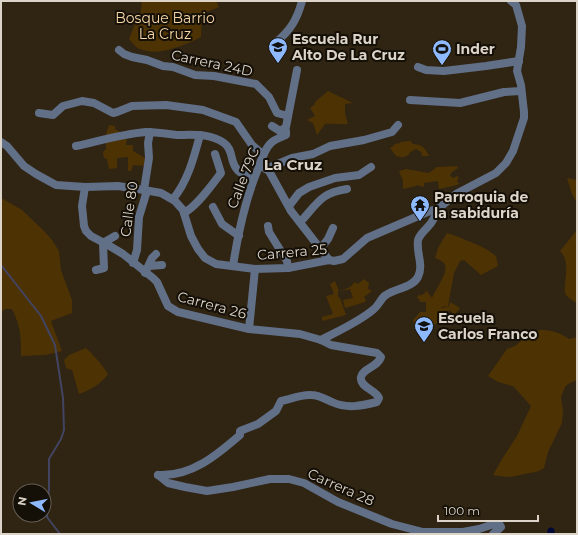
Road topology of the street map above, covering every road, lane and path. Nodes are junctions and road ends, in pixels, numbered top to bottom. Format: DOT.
graph roads {
  1 [pos="302,1"];
  2 [pos="511,1"];
  3 [pos="274,43"];
  4 [pos="119,50"];
  5 [pos="519,60"];
  6 [pos="418,66"];
  7 [pos="297,70"];
  8 [pos="521,91"];
  9 [pos="410,100"];
  10 [pos="39,113"];
  11 [pos="288,116"];
  12 [pos="398,125"];
  13 [pos="272,126"];
  14 [pos="280,131"];
  15 [pos="150,132"];
  16 [pos="200,135"];
  17 [pos="1,142"];
  18 [pos="76,146"];
  19 [pos="215,154"];
  20 [pos="264,154"];
  21 [pos="263,167"];
  22 [pos="371,167"];
  23 [pos="254,178"];
  24 [pos="85,187"];
  25 [pos="347,189"];
  26 [pos="144,190"];
  27 [pos="173,199"];
  28 [pos="289,206"];
  29 [pos="213,207"];
  30 [pos="438,209"];
  31 [pos="184,213"];
  32 [pos="299,221"];
  33 [pos="268,226"];
  34 [pos="332,228"];
  35 [pos="115,236"];
  36 [pos="239,236"];
  37 [pos="103,243"];
  38 [pos="320,249"];
  39 [pos="156,254"];
  40 [pos="329,260"];
  41 [pos="133,263"];
  42 [pos="162,265"];
  43 [pos="233,266"];
  44 [pos="288,268"];
  45 [pos="147,269"];
  46 [pos="255,269"];
  47 [pos="96,270"];
  48 [pos="249,329"];
  49 [pos="321,340"];
  50 [pos="158,475"];
  51 [pos="493,534"];
  1 -- 3 [label="street"];
  2 -- 5 [label="street"];
  4 -- 11 [label="street, Carrera 24D"];
  5 -- 6 [label="street"];
  5 -- 8 [label="street"];
  7 -- 11 [label="street, Calle 79C"];
  8 -- 9 [label="street"];
  8 -- 30 [label="street, Carrera 25"];
  10 -- 20 [label="street"];
  11 -- 14 [label="street, Calle 79C"];
  12 -- 21 [label="street"];
  13 -- 14 [label="street"];
  14 -- 20 [label="street, Calle 79C"];
  15 -- 16 [label="street"];
  15 -- 18 [label="street"];
  15 -- 26 [label="street, Calle 80"];
  16 -- 23 [label="street"];
  16 -- 27 [label="street"];
  17 -- 24 [label="street"];
  19 -- 31 [label="street"];
  20 -- 21 [label="street, Calle 79C"];
  21 -- 23 [label="street, Calle 79C"];
  21 -- 28 [label="street"];
  22 -- 28 [label="street"];
  23 -- 36 [label="street, Calle 79C"];
  24 -- 26 [label="street"];
  24 -- 37 [label="street, Carrera 26"];
  25 -- 32 [label="street"];
  26 -- 27 [label="street"];
  26 -- 41 [label="street, Calle 80"];
  27 -- 31 [label="street, Carrera 25"];
  28 -- 32 [label="street"];
  29 -- 36 [label="street"];
  30 -- 40 [label="street, Carrera 25"];
  30 -- 49 [label="street"];
  31 -- 43 [label="street, Carrera 25"];
  32 -- 38 [label="street"];
  33 -- 44 [label="street"];
  34 -- 38 [label="street"];
  35 -- 37 [label="street"];
  36 -- 43 [label="street, Calle 79C"];
  37 -- 41 [label="street, Carrera 26"];
  37 -- 47 [label="street"];
  38 -- 40 [label="street"];
  39 -- 45 [label="street"];
  40 -- 44 [label="street, Carrera 25"];
  41 -- 45 [label="street, Carrera 26"];
  42 -- 45 [label="street"];
  43 -- 46 [label="street, Carrera 25"];
  44 -- 46 [label="street, Carrera 25"];
  45 -- 48 [label="street, Carrera 26"];
  46 -- 48 [label="street"];
  48 -- 49 [label="street, Carrera 26"];
  49 -- 50 [label="street, Carrera 26"];
  50 -- 51 [label="street, Carrera 28"];
}
